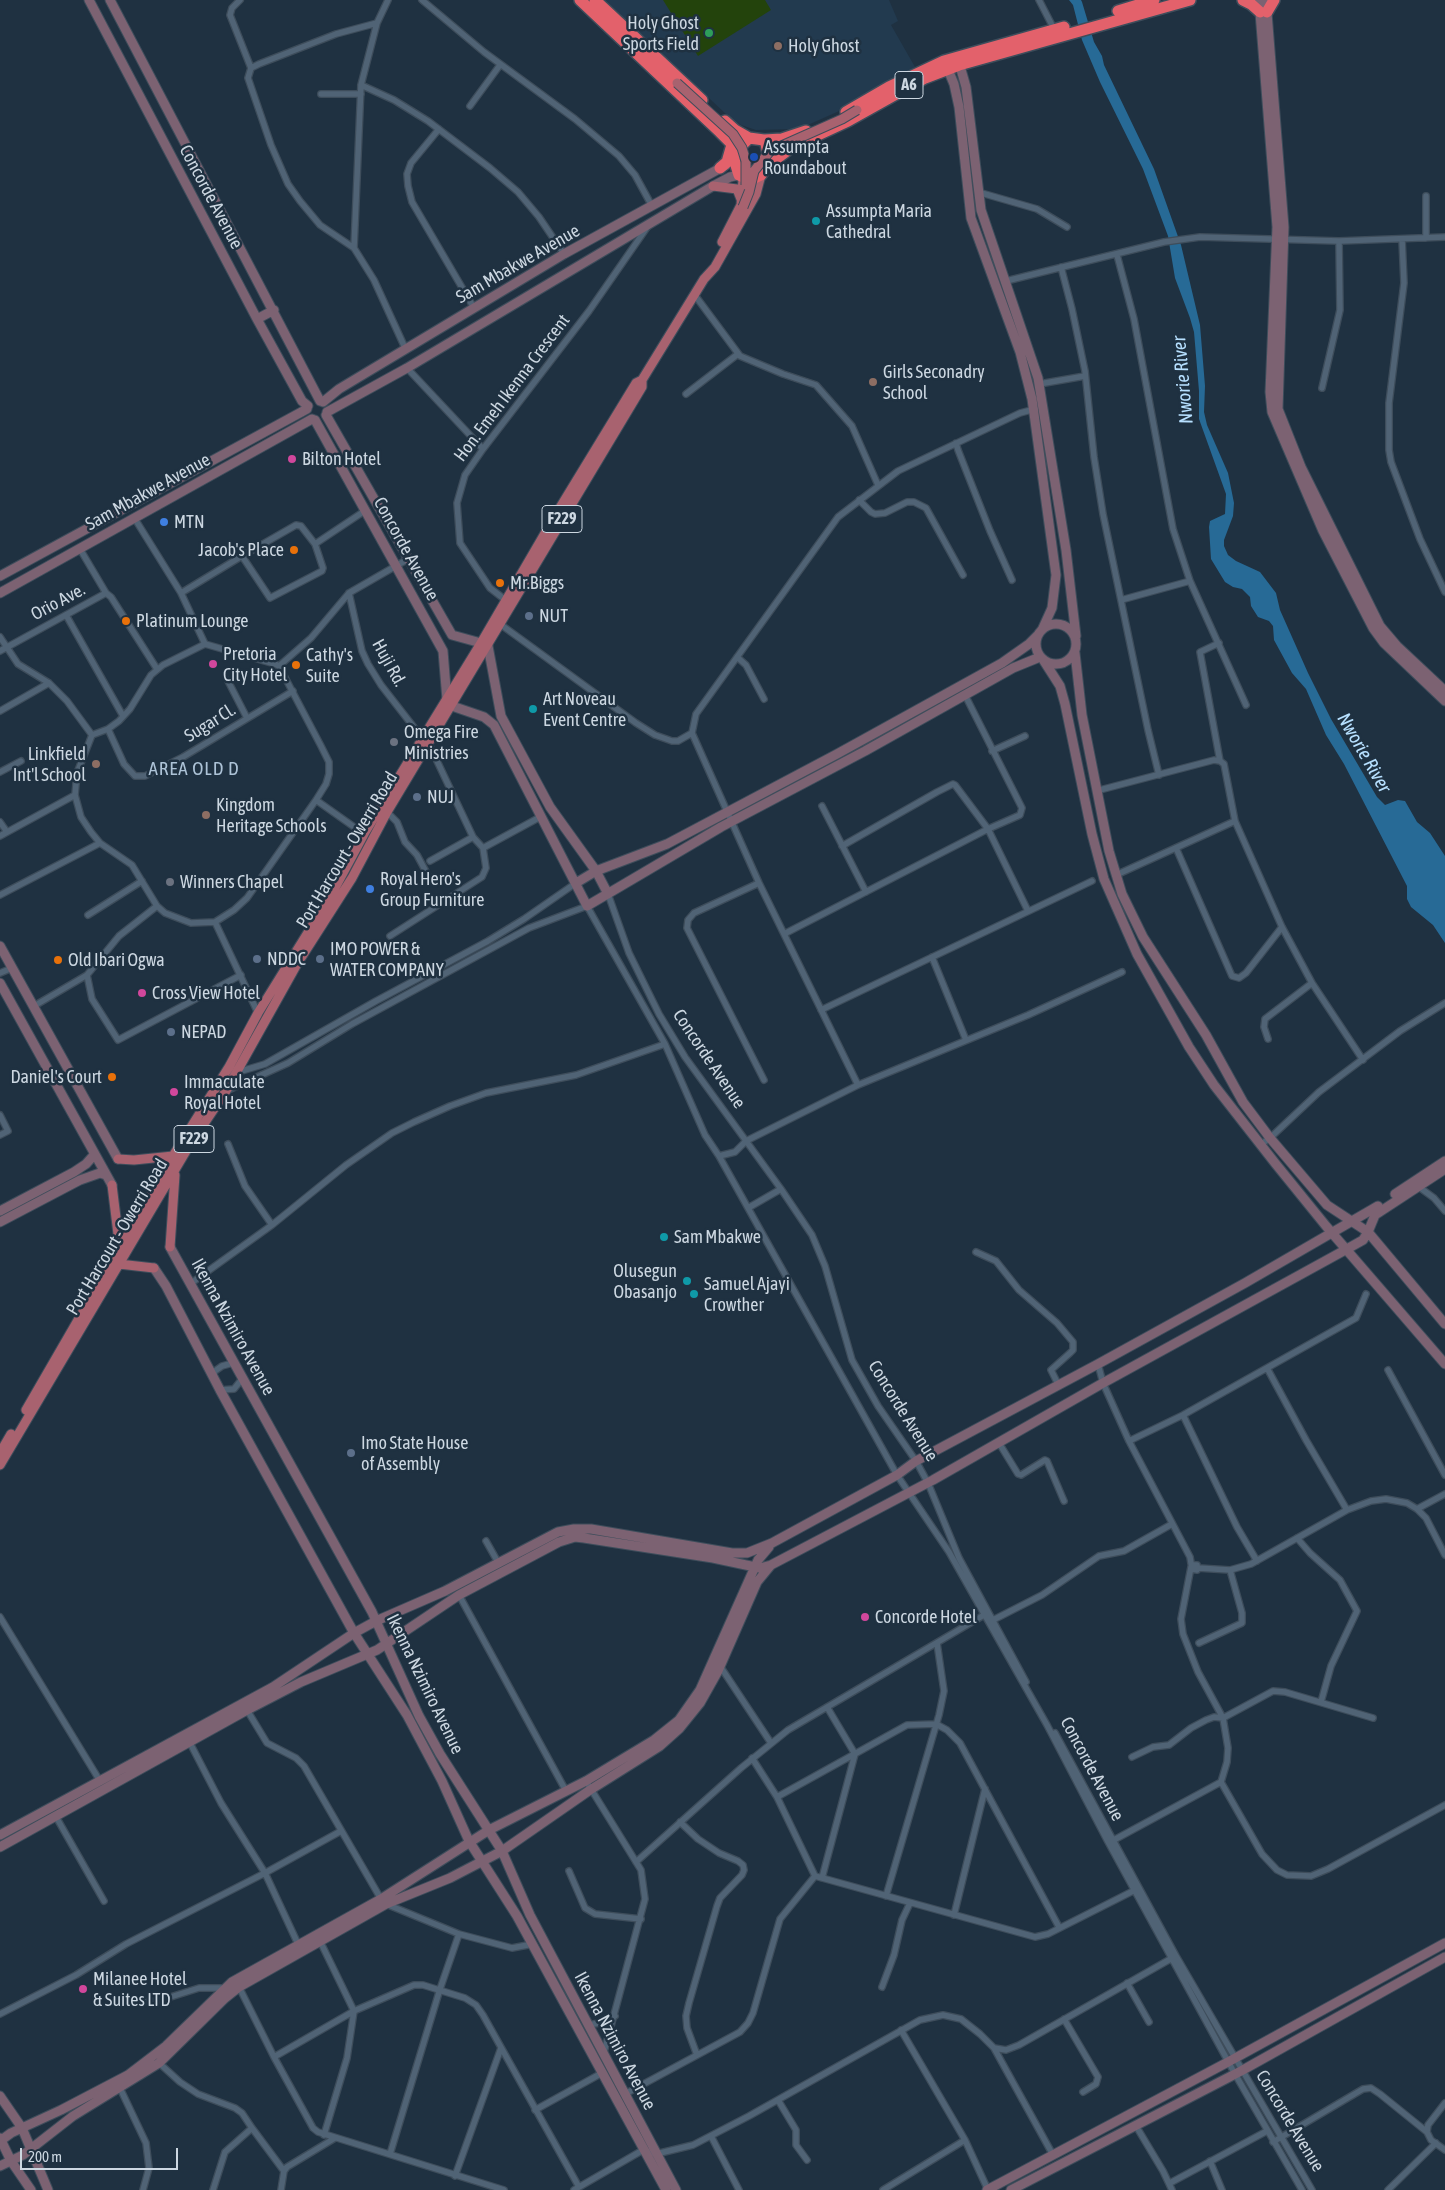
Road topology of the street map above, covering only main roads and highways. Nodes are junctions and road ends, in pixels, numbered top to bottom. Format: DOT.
graph roads {
  1 [pos="580,0"];
  2 [pos="595,0"];
  3 [pos="1154,0"];
  4 [pos="1190,0"];
  5 [pos="1243,0"];
  6 [pos="1274,0"];
  7 [pos="1114,16"];
  8 [pos="633,49"];
  9 [pos="952,62"];
  10 [pos="892,86"];
  11 [pos="724,136"];
  12 [pos="749,138"];
  13 [pos="764,140"];
  14 [pos="734,156"];
  15 [pos="768,165"];
  16 [pos="720,168"];
  17 [pos="761,175"];
  18 [pos="741,177"];
  19 [pos="713,186"];
  20 [pos="742,205"];
  21 [pos="722,242"];
  22 [pos="704,279"];
  23 [pos="509,602"];
  24 [pos="485,644"];
  25 [pos="426,742"];
  26 [pos="323,915"];
  27 [pos="231,1072"];
  28 [pos="173,1156"];
  29 [pos="118,1159"];
  30 [pos="175,1170"];
  31 [pos="112,1185"];
  32 [pos="170,1247"];
  33 [pos="116,1254"];
  34 [pos="119,1264"];
  35 [pos="154,1268"];
  36 [pos="0,1453"];
  37 [pos="0,1465"];
  1 -- 8 [label="highway"];
  2 -- 12 [label="highway, A6"];
  3 -- 7 [label="highway, A6"];
  4 -- 7 [label="highway, A6"];
  5 -- 6 [label="highway"];
  7 -- 9 [label="highway, A6"];
  8 -- 11 [label="highway"];
  8 -- 20 [label="main road, bridge"];
  9 -- 10 [label="highway, A6"];
  9 -- 15 [label="highway, A6"];
  10 -- 13 [label="highway, A6"];
  10 -- 20 [label="main road, bridge"];
  11 -- 14 [label="highway"];
  11 -- 16 [label="highway"];
  12 -- 13 [label="highway, A6"];
  12 -- 14 [label="highway"];
  13 -- 15 [label="highway"];
  14 -- 18 [label="highway"];
  15 -- 17 [label="highway, A6"];
  17 -- 18 [label="highway"];
  17 -- 22 [label="main road"];
  18 -- 20 [label="main road"];
  19 -- 20 [label="main road"];
  20 -- 21 [label="main road"];
  20 -- 21 [label="main road"];
  21 -- 22 [label="main road"];
  22 -- 23 [label="main road, Port Harcourt - Owerri Road / F229"];
  23 -- 24 [label="main road, Port Harcourt - Owerri Road / F229"];
  23 -- 24 [label="main road, Port Harcourt - Owerri Road / F229"];
  24 -- 25 [label="main road, Port Harcourt - Owerri Road / F229"];
  25 -- 26 [label="main road, Port Harcourt - Owerri Road / F229"];
  25 -- 26 [label="main road, Port Harcourt - Owerri Road / F229"];
  26 -- 27 [label="main road, Port Harcourt - Owerri Road / F229"];
  26 -- 27 [label="main road, Port Harcourt - Owerri Road / F229"];
  27 -- 28 [label="main road, Port Harcourt - Owerri Road / F229"];
  27 -- 30 [label="main road, Port Harcourt - Owerri Road / F229"];
  28 -- 29 [label="main road"];
  28 -- 33 [label="main road, Port Harcourt - Owerri Road / F229"];
  30 -- 32 [label="main road"];
  30 -- 34 [label="main road, Port Harcourt - Owerri Road / F229"];
  31 -- 33 [label="main road"];
  33 -- 36 [label="main road, Port Harcourt - Owerri Road / F229"];
  34 -- 35 [label="main road"];
  34 -- 37 [label="main road, Port Harcourt - Owerri Road / F229"];
}
